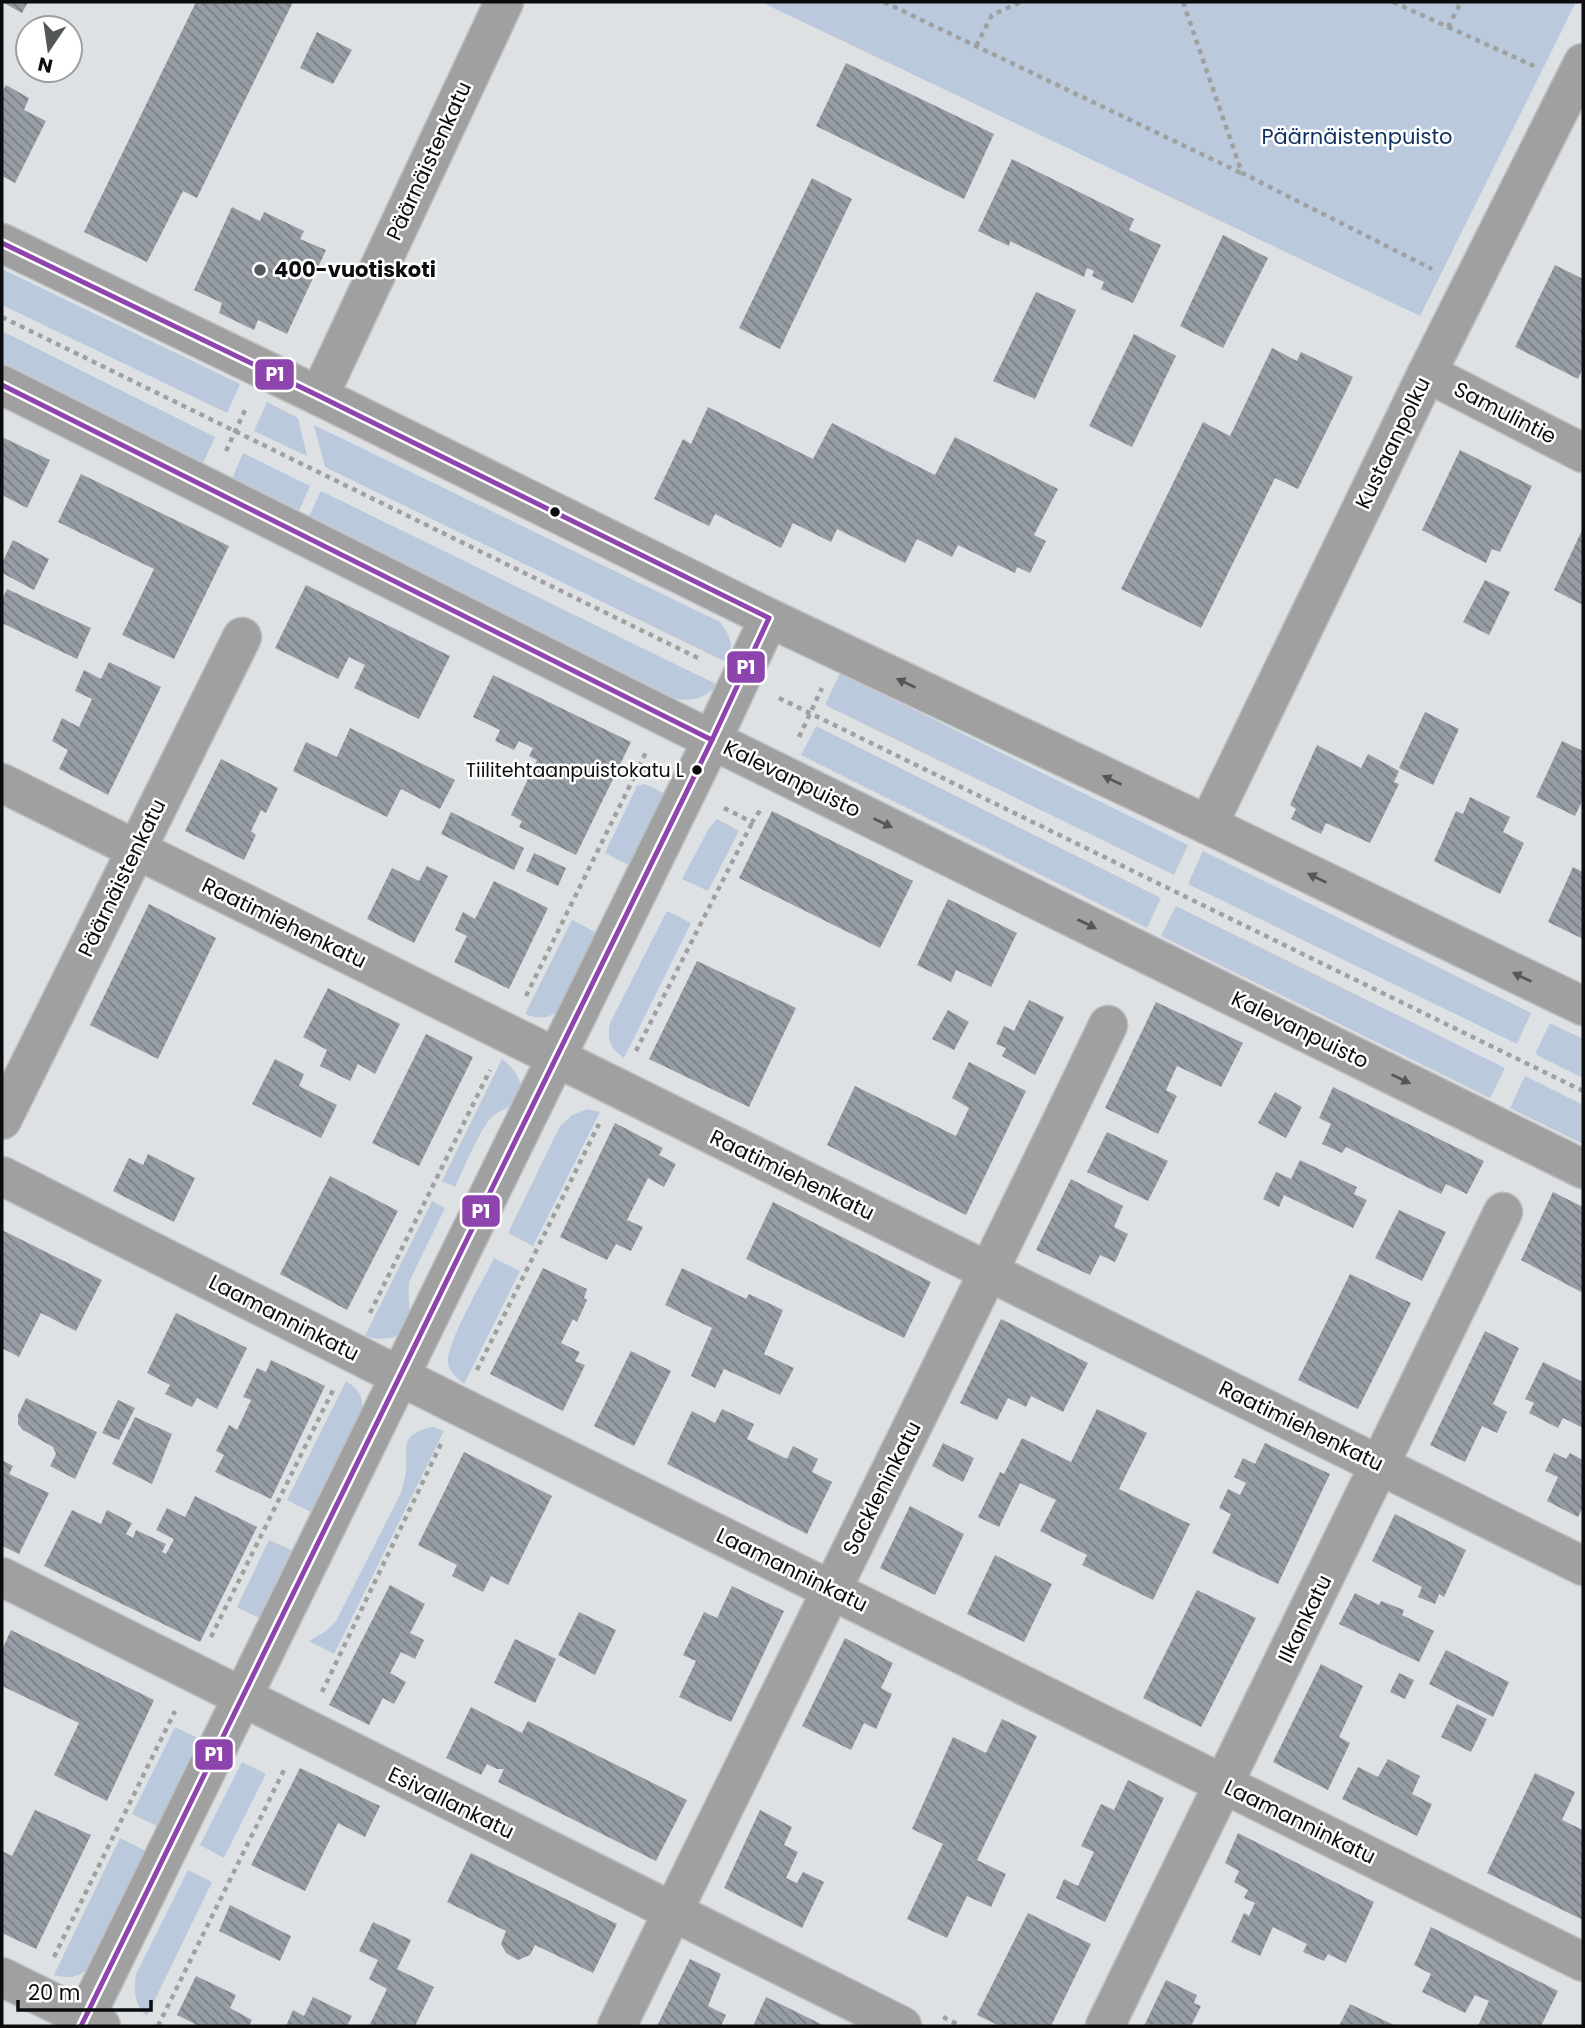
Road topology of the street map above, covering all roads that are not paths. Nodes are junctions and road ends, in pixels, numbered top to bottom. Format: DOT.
graph roads {
  1 [pos="504,2"];
  2 [pos="1578,74"];
  3 [pos="2,243"];
  4 [pos="1427,373"];
  5 [pos="2,385"];
  6 [pos="319,396"];
  7 [pos="1583,453"];
  8 [pos="769,618"];
  9 [pos="242,637"];
  10 [pos="712,740"];
  11 [pos="2,783"];
  12 [pos="1208,825"];
  13 [pos="136,850"];
  14 [pos="1583,1006"];
  15 [pos="1108,1025"];
  16 [pos="556,1059"];
  17 [pos="2,1120"];
  18 [pos="1583,1169"];
  19 [pos="2,1176"];
  20 [pos="1503,1212"];
  21 [pos="990,1272"];
  22 [pos="400,1376"];
  23 [pos="1380,1466"];
  24 [pos="1583,1566"];
  25 [pos="2,1577"];
  26 [pos="831,1589"];
  27 [pos="243,1698"];
  28 [pos="1224,1784"];
  29 [pos="672,1912"];
  30 [pos="1583,1962"];
  31 [pos="2,1977"];
  32 [pos="89,2024"];
  33 [pos="617,2026"];
  34 [pos="902,2026"];
  35 [pos="1105,2026"];
  1 -- 6 [label="street, Päärnäistenkatu"];
  2 -- 4 [label="street, Kustaanpolku"];
  3 -- 6 [label="street"];
  4 -- 7 [label="street, Samulintie"];
  4 -- 12 [label="street, Kustaanpolku"];
  5 -- 10 [label="street, Kalevanpuisto"];
  6 -- 8 [label="street"];
  8 -- 10 [label="street"];
  12 -- 8 [label="street, one-way"];
  9 -- 13 [label="street, Päärnäistenkatu"];
  10 -- 16 [label="street"];
  10 -- 18 [label="street, Kalevanpuisto, one-way"];
  11 -- 13 [label="street, Raatimiehenkatu"];
  14 -- 12 [label="street, one-way"];
  13 -- 16 [label="street, Raatimiehenkatu"];
  13 -- 17 [label="street, Päärnäistenkatu"];
  15 -- 21 [label="street, Sackleninkatu"];
  16 -- 21 [label="street, Raatimiehenkatu"];
  16 -- 22 [label="street"];
  19 -- 22 [label="street, Laamanninkatu"];
  20 -- 23 [label="street, Ilkankatu"];
  21 -- 23 [label="street, Raatimiehenkatu"];
  21 -- 26 [label="street, Sackleninkatu"];
  22 -- 26 [label="street, Laamanninkatu"];
  22 -- 27 [label="street"];
  23 -- 24 [label="street, Raatimiehenkatu"];
  23 -- 28 [label="street, Ilkankatu"];
  25 -- 27 [label="street, Esivallankatu"];
  26 -- 28 [label="street, Laamanninkatu"];
  26 -- 29 [label="street, Sackleninkatu"];
  27 -- 29 [label="street, Esivallankatu"];
  27 -- 32 [label="street"];
  28 -- 30 [label="street, Laamanninkatu"];
  28 -- 35 [label="street, Ilkankatu"];
  29 -- 33 [label="street, Sackleninkatu"];
  29 -- 34 [label="street, Esivallankatu"];
  31 -- 32 [label="street"];
}
